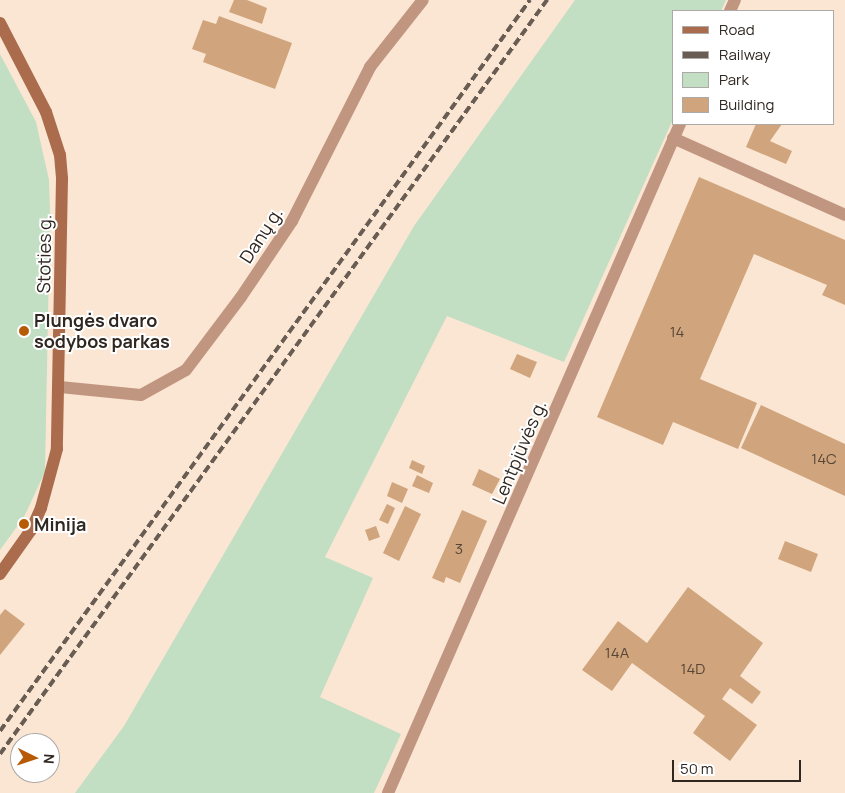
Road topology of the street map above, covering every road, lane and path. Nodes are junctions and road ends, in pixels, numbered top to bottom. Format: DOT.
graph roads {
  1 [pos="423,0"];
  2 [pos="0,23"];
  3 [pos="680,125"];
  4 [pos="673,138"];
  5 [pos="845,215"];
  6 [pos="60,387"];
  7 [pos="0,574"];
  8 [pos="388,793"];
  1 -- 6 [label="street, Danų g."];
  2 -- 6 [label="main road, Stoties g."];
  3 -- 4 [label="street, Lentpjūvės g."];
  4 -- 5 [label="street"];
  4 -- 8 [label="street, Lentpjūvės g."];
  6 -- 7 [label="main road, Stoties g."];
}
